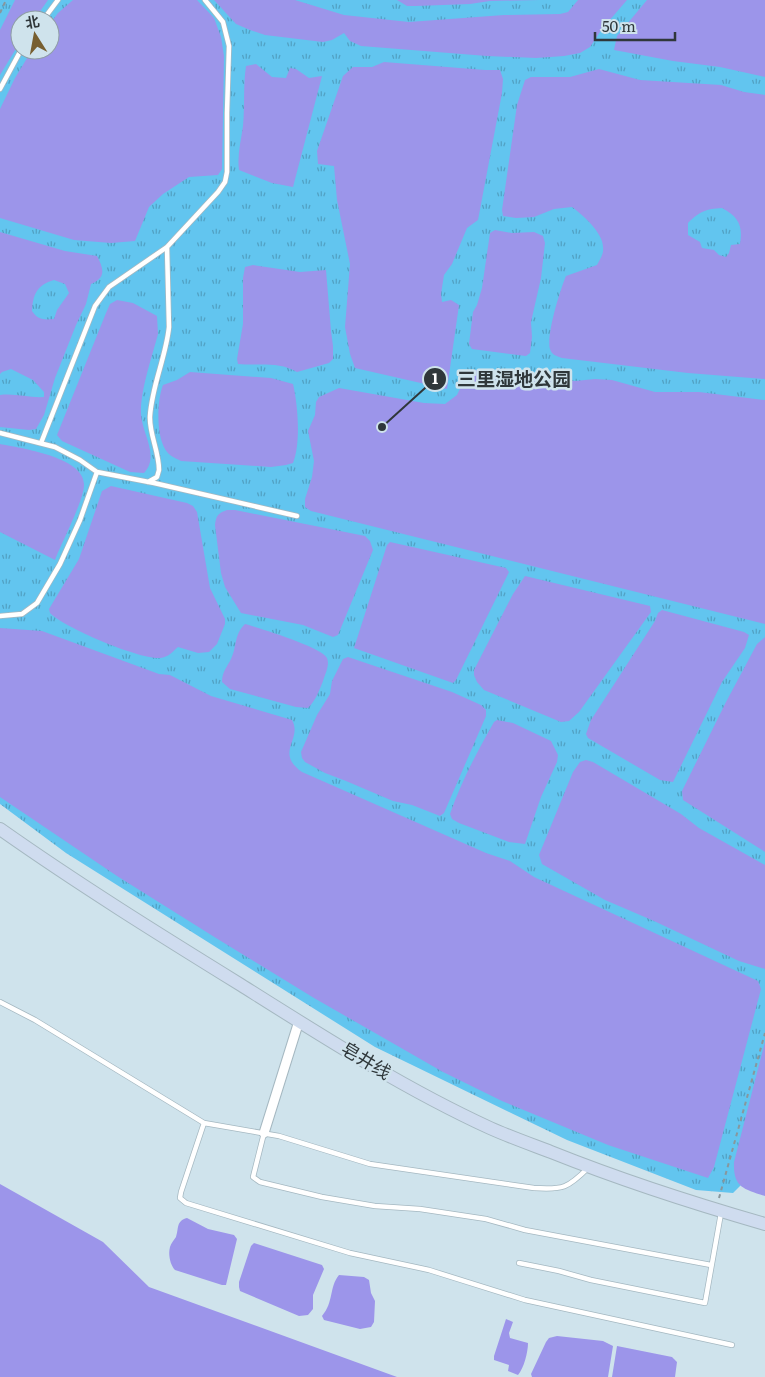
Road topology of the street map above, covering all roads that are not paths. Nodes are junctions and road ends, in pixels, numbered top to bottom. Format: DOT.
graph roads {
  1 [pos="205,0"];
  2 [pos="16,60"];
  3 [pos="0,89"];
  4 [pos="167,248"];
  5 [pos="0,433"];
  6 [pos="41,444"];
  7 [pos="97,472"];
  8 [pos="148,482"];
  9 [pos="297,516"];
  10 [pos="0,616"];
  11 [pos="0,829"];
  12 [pos="0,1002"];
  13 [pos="299,1022"];
  14 [pos="204,1123"];
  15 [pos="264,1133"];
  16 [pos="588,1167"];
  17 [pos="718,1211"];
  18 [pos="765,1224"];
  19 [pos="519,1263"];
  20 [pos="711,1265"];
  21 [pos="732,1345"];
  1 -- 4 [label="lane"];
  2 -- 3 [label="lane"];
  4 -- 6 [label="lane"];
  4 -- 8 [label="lane"];
  5 -- 6 [label="lane"];
  6 -- 7 [label="lane"];
  7 -- 8 [label="lane"];
  7 -- 10 [label="lane"];
  8 -- 9 [label="lane"];
  11 -- 13 [label="street, 皂井线"];
  12 -- 14 [label="lane"];
  13 -- 15 [label="street"];
  13 -- 16 [label="street, 皂井线"];
  14 -- 15 [label="lane"];
  14 -- 21 [label="lane"];
  15 -- 16 [label="lane"];
  15 -- 20 [label="lane"];
  16 -- 17 [label="street, 皂井线"];
  17 -- 18 [label="street, 皂井线"];
  17 -- 20 [label="lane"];
  19 -- 20 [label="lane"];
}
